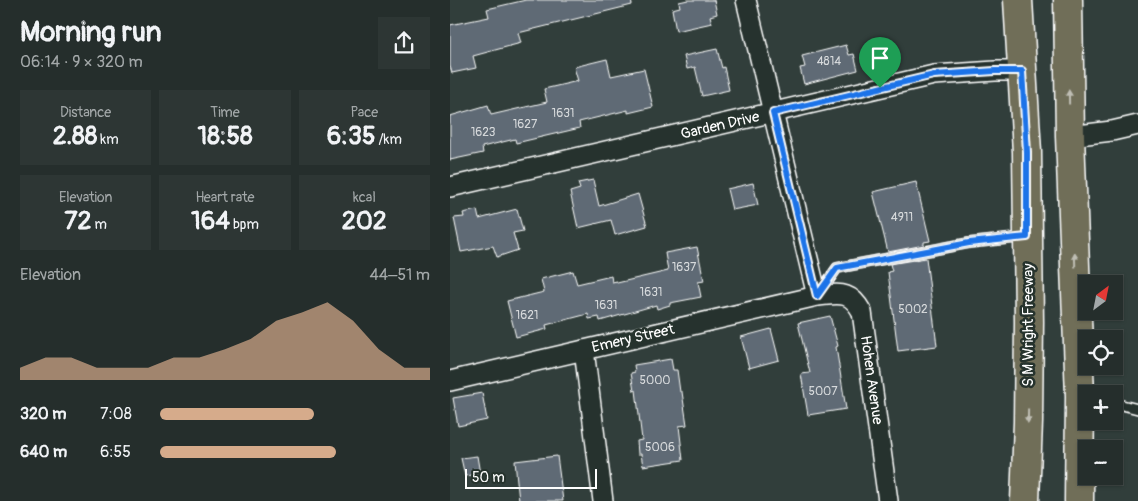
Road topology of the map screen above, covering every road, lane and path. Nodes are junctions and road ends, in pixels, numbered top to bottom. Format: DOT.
graph roads {
  1 [pos="746,0"];
  2 [pos="1018,0"];
  3 [pos="1068,0"];
  4 [pos="1022,71"];
  5 [pos="773,113"];
  6 [pos="1138,125"];
  7 [pos="1070,136"];
  8 [pos="450,187"];
  9 [pos="1027,237"];
  10 [pos="817,296"];
  11 [pos="584,350"];
  12 [pos="450,381"];
  13 [pos="1082,385"];
  14 [pos="1123,405"];
  15 [pos="1138,409"];
  16 [pos="1082,430"];
  17 [pos="603,501"];
  18 [pos="888,501"];
  19 [pos="1025,501"];
  20 [pos="1079,501"];
  1 -- 5 [label="street"];
  2 -- 4 [label="main road, S M Wright Freeway"];
  7 -- 3 [label="main road, one-way"];
  4 -- 5 [label="street, Garden Drive"];
  4 -- 9 [label="main road, S M Wright Freeway"];
  5 -- 8 [label="street, Garden Drive"];
  5 -- 10 [label="street"];
  6 -- 7 [label="street"];
  13 -- 7 [label="main road, one-way"];
  9 -- 10 [label="lane"];
  9 -- 19 [label="main road, S M Wright Freeway, one-way"];
  10 -- 11 [label="street, Emery Street"];
  10 -- 18 [label="street, Hohen Avenue"];
  11 -- 12 [label="street, Emery Street"];
  11 -- 17 [label="street"];
  14 -- 15 [label="lane"];
  16 -- 20 [label="main road"];
}
